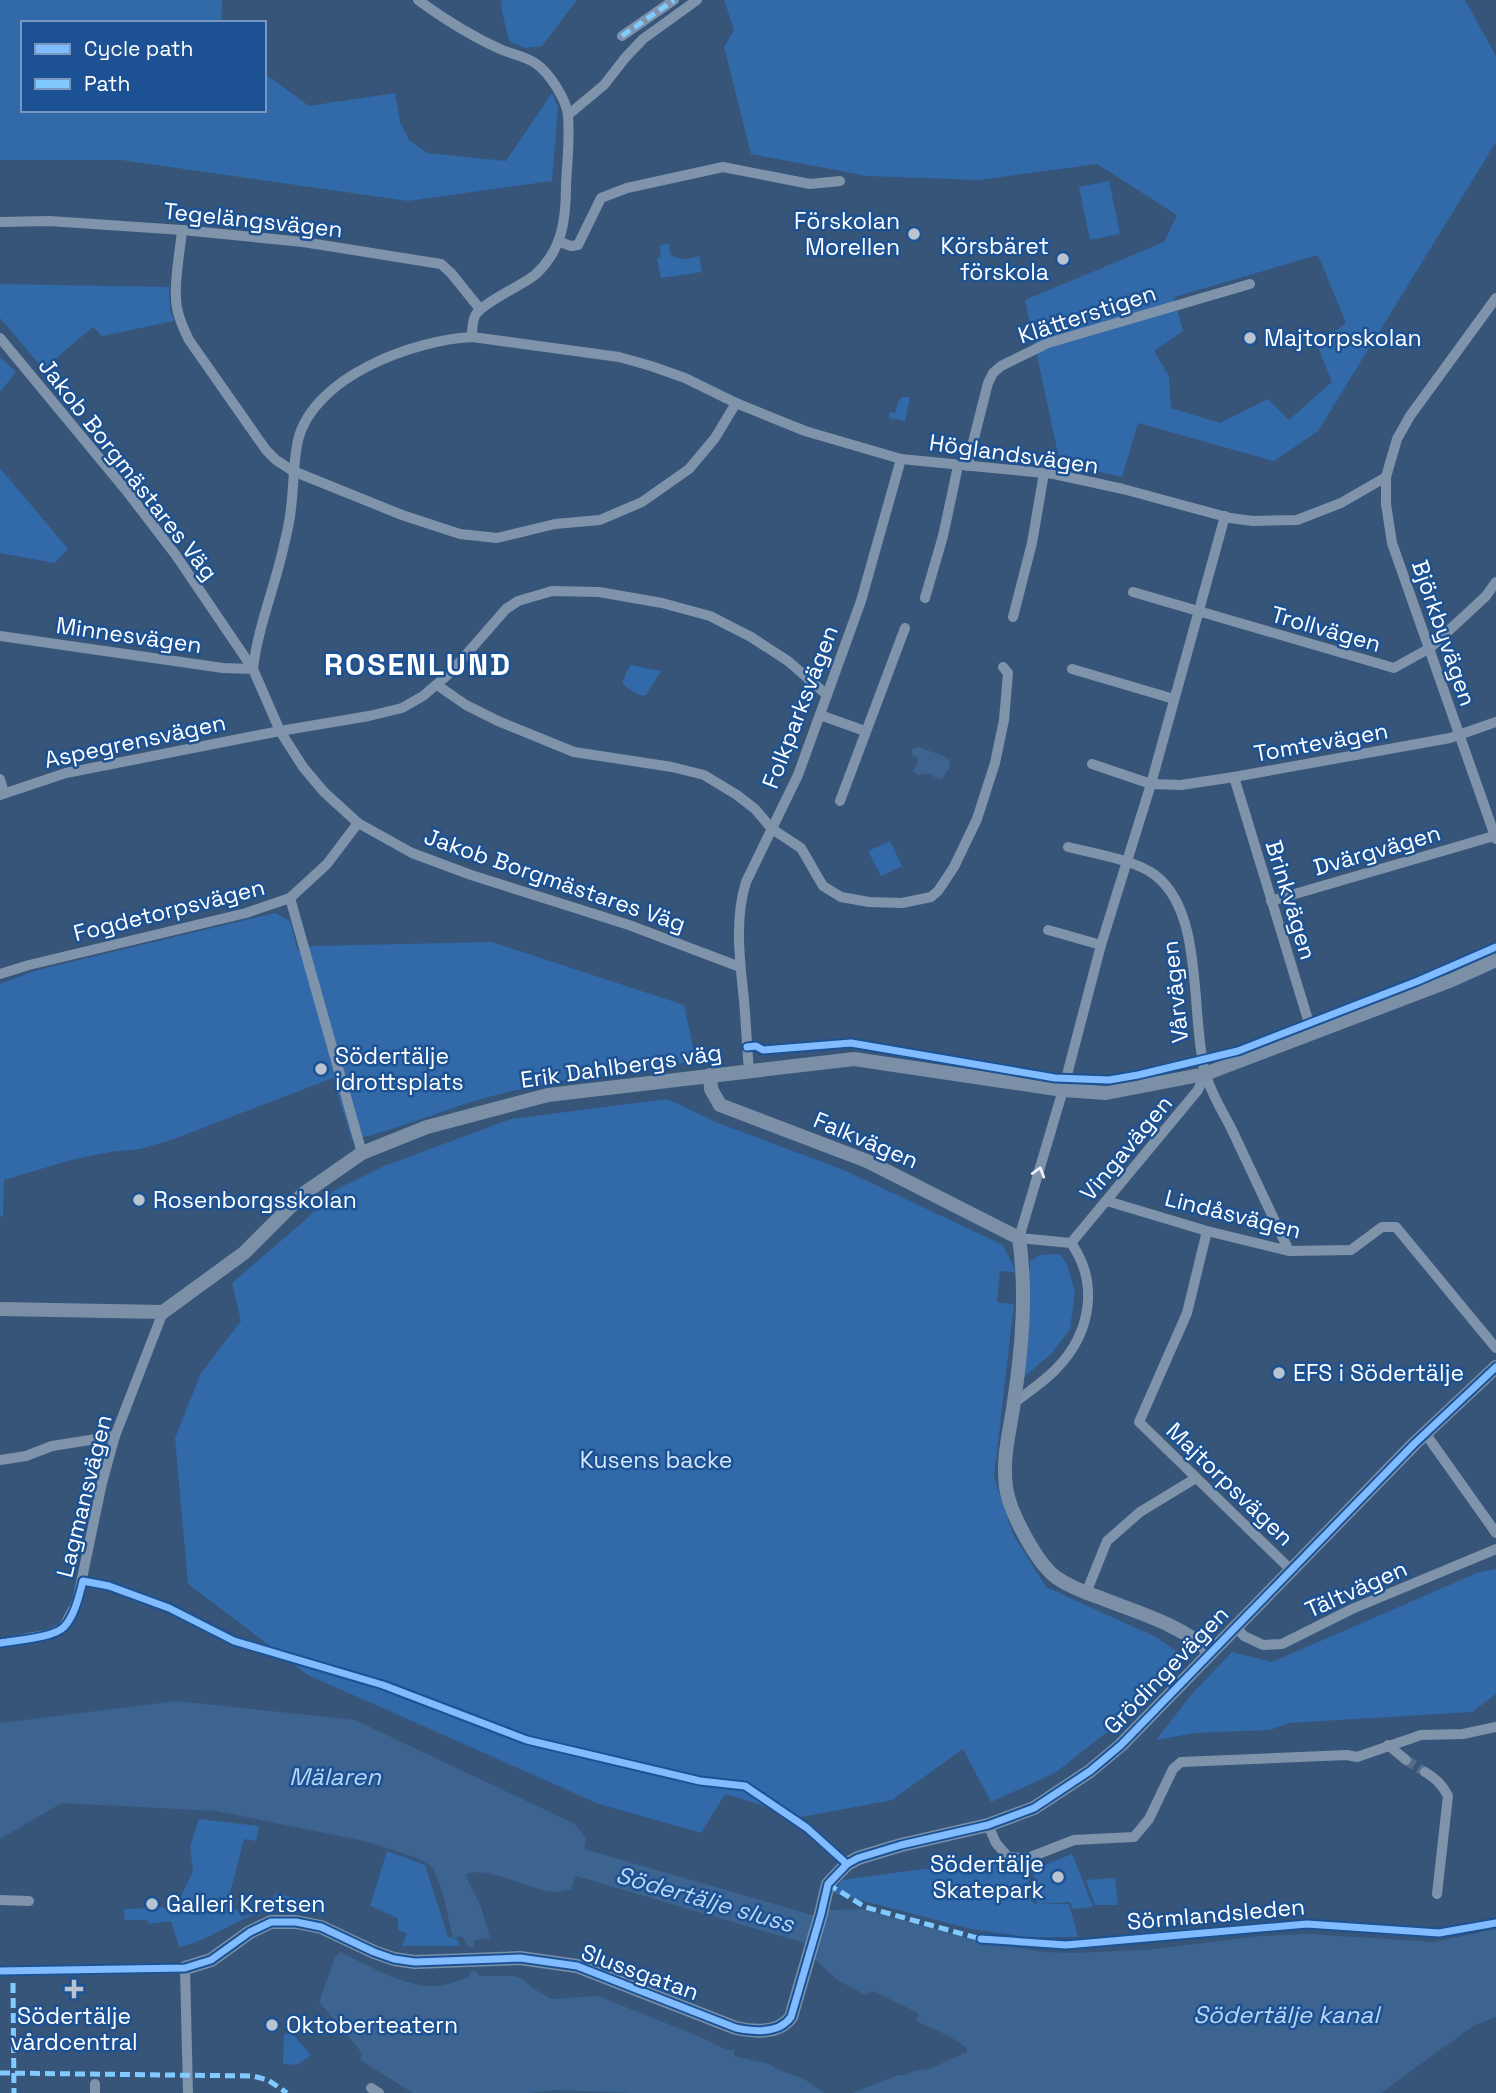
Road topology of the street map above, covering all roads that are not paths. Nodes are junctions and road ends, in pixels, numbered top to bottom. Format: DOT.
graph roads {
  1 [pos="418,0"];
  2 [pos="674,0"];
  3 [pos="697,0"];
  4 [pos="621,36"];
  5 [pos="568,115"];
  6 [pos="840,181"];
  7 [pos="0,222"];
  8 [pos="182,230"];
  9 [pos="560,242"];
  10 [pos="1250,284"];
  11 [pos="1496,298"];
  12 [pos="480,309"];
  13 [pos="472,337"];
  14 [pos="0,338"];
  15 [pos="736,403"];
  16 [pos="901,459"];
  17 [pos="962,466"];
  18 [pos="293,471"];
  19 [pos="1044,473"];
  20 [pos="1386,477"];
  21 [pos="1225,516"];
  22 [pos="1496,582"];
  23 [pos="1133,592"];
  24 [pos="925,598"];
  25 [pos="1198,611"];
  26 [pos="1013,617"];
  27 [pos="905,628"];
  28 [pos="0,636"];
  29 [pos="1430,648"];
  30 [pos="1003,667"];
  31 [pos="253,668"];
  32 [pos="1072,669"];
  33 [pos="437,685"];
  34 [pos="827,695"];
  35 [pos="1174,699"];
  36 [pos="820,715"];
  37 [pos="1496,722"];
  38 [pos="280,730"];
  39 [pos="865,731"];
  40 [pos="1459,735"];
  41 [pos="1092,764"];
  42 [pos="1234,777"];
  43 [pos="0,779"];
  44 [pos="1151,784"];
  45 [pos="2,794"];
  46 [pos="840,801"];
  47 [pos="358,823"];
  48 [pos="772,829"];
  49 [pos="1495,837"];
  50 [pos="1068,847"];
  51 [pos="1127,862"];
  52 [pos="290,898"];
  53 [pos="1270,901"];
  54 [pos="1048,930"];
  55 [pos="1101,945"];
  56 [pos="1496,960"];
  57 [pos="740,967"];
  58 [pos="0,974"];
  59 [pos="1312,1033"];
  60 [pos="749,1071"];
  61 [pos="1205,1074"];
  62 [pos="710,1075"];
  63 [pos="1063,1090"];
  64 [pos="362,1153"];
  65 [pos="1107,1201"];
  66 [pos="1207,1231"];
  67 [pos="1019,1238"];
  68 [pos="1071,1243"];
  69 [pos="1289,1251"];
  70 [pos="0,1309"];
  71 [pos="163,1312"];
  72 [pos="1496,1348"];
  73 [pos="1496,1367"];
  74 [pos="1014,1403"];
  75 [pos="1425,1433"];
  76 [pos="115,1436"];
  77 [pos="0,1460"];
  78 [pos="1196,1478"];
  79 [pos="1496,1533"];
  80 [pos="1496,1549"];
  81 [pos="1290,1569"];
  82 [pos="1086,1593"];
  83 [pos="1235,1626"];
  84 [pos="0,1643"];
  85 [pos="1210,1652"];
  86 [pos="1496,1727"];
  87 [pos="1388,1745"];
  88 [pos="1405,1760"];
  89 [pos="1425,1772"];
  90 [pos="988,1825"];
  91 [pos="1437,1894"];
  92 [pos="0,1900"];
  93 [pos="29,1901"];
  94 [pos="810,1950"];
  95 [pos="185,1968"];
  96 [pos="0,1971"];
  97 [pos="188,2093"];
  1 -- 5 [label="street"];
  2 -- 4 [label="street"];
  3 -- 5 [label="street"];
  5 -- 9 [label="street"];
  6 -- 9 [label="street"];
  7 -- 8 [label="street, Tegelängsvägen"];
  8 -- 12 [label="street, Tegelängsvägen"];
  8 -- 18 [label="street"];
  9 -- 12 [label="street"];
  10 -- 17 [label="street, Klätterstigen"];
  11 -- 20 [label="street"];
  12 -- 13 [label="street"];
  13 -- 15 [label="street, Höglandsvägen"];
  13 -- 18 [label="street, Höglandsvägen"];
  14 -- 31 [label="street, Jakob Borgmästares Väg"];
  15 -- 16 [label="street, Höglandsvägen"];
  15 -- 18 [label="street"];
  16 -- 17 [label="street, Höglandsvägen"];
  16 -- 34 [label="street, Folkparksvägen"];
  17 -- 19 [label="street, Höglandsvägen"];
  17 -- 24 [label="street, Klätterstigen"];
  18 -- 31 [label="street, Höglandsvägen"];
  19 -- 21 [label="street, Höglandsvägen"];
  19 -- 26 [label="street"];
  20 -- 21 [label="street, Höglandsvägen"];
  20 -- 29 [label="street, Björkbyvägen"];
  21 -- 25 [label="street"];
  22 -- 29 [label="street, Trollvägen"];
  23 -- 25 [label="street, Trollvägen"];
  25 -- 29 [label="street, Trollvägen"];
  25 -- 35 [label="street"];
  27 -- 39 [label="street"];
  28 -- 31 [label="street, Minnesvägen"];
  29 -- 40 [label="street, Björkbyvägen"];
  30 -- 48 [label="street"];
  31 -- 38 [label="street, Jakob Borgmästares Väg"];
  32 -- 35 [label="street"];
  33 -- 34 [label="street, Aspegrensvägen"];
  33 -- 38 [label="street, Aspegrensvägen"];
  33 -- 48 [label="street"];
  34 -- 36 [label="street, Folkparksvägen"];
  35 -- 44 [label="street"];
  36 -- 39 [label="street"];
  36 -- 48 [label="street, Folkparksvägen"];
  37 -- 40 [label="street, Tomtevägen"];
  38 -- 45 [label="street, Aspegrensvägen"];
  38 -- 47 [label="street, Jakob Borgmästares Väg"];
  39 -- 46 [label="street"];
  40 -- 42 [label="street, Tomtevägen"];
  40 -- 49 [label="street, Björkbyvägen"];
  41 -- 44 [label="street, Tomtevägen"];
  42 -- 44 [label="street, Tomtevägen"];
  42 -- 53 [label="street, Brinkvägen"];
  43 -- 45 [label="street"];
  44 -- 51 [label="street"];
  47 -- 52 [label="street, Fogdetorpsvägen"];
  47 -- 57 [label="street, Jakob Borgmästares Väg"];
  48 -- 57 [label="street, Folkparksvägen"];
  49 -- 53 [label="street, Dvärgvägen"];
  50 -- 51 [label="street, Vårvägen"];
  51 -- 55 [label="street"];
  51 -- 61 [label="street, Vårvägen"];
  52 -- 58 [label="street, Fogdetorpsvägen"];
  52 -- 64 [label="street"];
  53 -- 59 [label="street, Brinkvägen"];
  54 -- 55 [label="street"];
  55 -- 63 [label="street"];
  56 -- 59 [label="street, Erik Dahlbergs väg"];
  57 -- 60 [label="street"];
  59 -- 61 [label="street, Erik Dahlbergs väg"];
  60 -- 62 [label="street, Erik Dahlbergs väg"];
  60 -- 63 [label="street, Erik Dahlbergs väg"];
  61 -- 63 [label="street, Erik Dahlbergs väg"];
  61 -- 65 [label="street, Vingavägen"];
  61 -- 69 [label="street, Vårvägen"];
  62 -- 64 [label="street, Erik Dahlbergs väg"];
  62 -- 67 [label="street, Falkvägen"];
  67 -- 63 [label="street, one-way"];
  64 -- 71 [label="street, Erik Dahlbergs väg"];
  65 -- 66 [label="street, Lindåsvägen"];
  65 -- 68 [label="street, Vingavägen"];
  66 -- 69 [label="street, Lindåsvägen"];
  66 -- 78 [label="street, Majtorpsvägen"];
  67 -- 68 [label="street, Falkvägen"];
  67 -- 74 [label="street"];
  68 -- 74 [label="street"];
  69 -- 72 [label="street, Lindåsvägen"];
  70 -- 71 [label="street"];
  71 -- 76 [label="street, Lagmansvägen"];
  73 -- 75 [label="street, Grödingevägen"];
  74 -- 82 [label="street"];
  75 -- 79 [label="street"];
  75 -- 81 [label="street, Grödingevägen"];
  76 -- 77 [label="street"];
  76 -- 84 [label="street, Lagmansvägen"];
  78 -- 81 [label="street, Majtorpsvägen"];
  78 -- 82 [label="street"];
  80 -- 83 [label="street, Tältvägen"];
  81 -- 83 [label="street, Grödingevägen"];
  82 -- 85 [label="street"];
  83 -- 85 [label="street, Grödingevägen"];
  85 -- 90 [label="street, Grödingevägen"];
  86 -- 87 [label="street"];
  87 -- 88 [label="street"];
  87 -- 90 [label="street"];
  89 -- 91 [label="street"];
  90 -- 94 [label="street, Grödingevägen"];
  92 -- 93 [label="street"];
  94 -- 95 [label="street, Slussgatan"];
  95 -- 96 [label="street"];
  95 -- 97 [label="street"];
}
